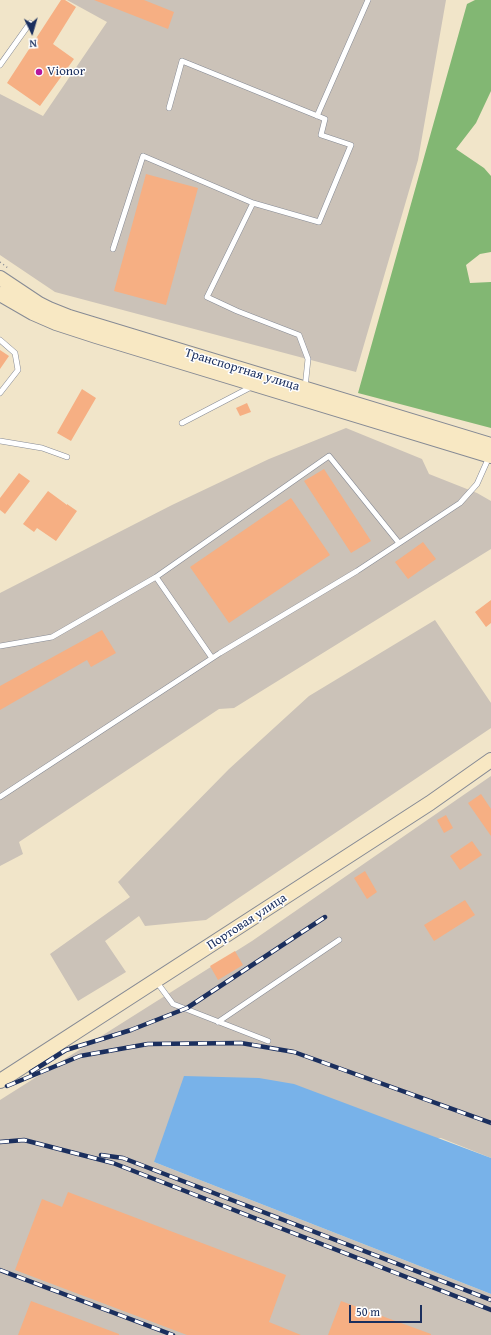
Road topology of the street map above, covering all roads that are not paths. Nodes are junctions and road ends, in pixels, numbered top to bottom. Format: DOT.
graph roads {
  1 [pos="368,0"];
  2 [pos="30,23"];
  3 [pos="0,65"];
  4 [pos="169,108"];
  5 [pos="317,116"];
  6 [pos="253,203"];
  7 [pos="113,248"];
  8 [pos="0,278"];
  9 [pos="0,294"];
  10 [pos="0,340"];
  11 [pos="257,380"];
  12 [pos="305,389"];
  13 [pos="0,393"];
  14 [pos="182,423"];
  15 [pos="0,441"];
  16 [pos="491,452"];
  17 [pos="67,457"];
  18 [pos="399,543"];
  19 [pos="156,577"];
  20 [pos="0,646"];
  21 [pos="212,658"];
  22 [pos="491,760"];
  23 [pos="0,797"];
  24 [pos="339,940"];
  25 [pos="155,980"];
  26 [pos="218,1022"];
  27 [pos="268,1041"];
  28 [pos="0,1081"];
  1 -- 5 [label="lane"];
  2 -- 3 [label="lane"];
  4 -- 5 [label="lane"];
  5 -- 6 [label="lane"];
  6 -- 7 [label="lane"];
  6 -- 12 [label="lane"];
  8 -- 11 [label="main road, Транспортная улица"];
  9 -- 11 [label="main road, Транспортная улица"];
  10 -- 13 [label="lane"];
  11 -- 12 [label="main road, Транспортная улица"];
  11 -- 14 [label="lane"];
  11 -- 16 [label="main road, Транспортная улица"];
  12 -- 16 [label="main road, Транспортная улица"];
  15 -- 17 [label="lane"];
  16 -- 18 [label="lane"];
  18 -- 19 [label="lane"];
  18 -- 21 [label="lane"];
  19 -- 20 [label="lane"];
  19 -- 21 [label="lane"];
  21 -- 23 [label="lane"];
  22 -- 25 [label="main road, Портовая улица"];
  24 -- 26 [label="lane"];
  25 -- 26 [label="lane"];
  25 -- 28 [label="main road, Портовая улица"];
  26 -- 27 [label="lane"];
}
